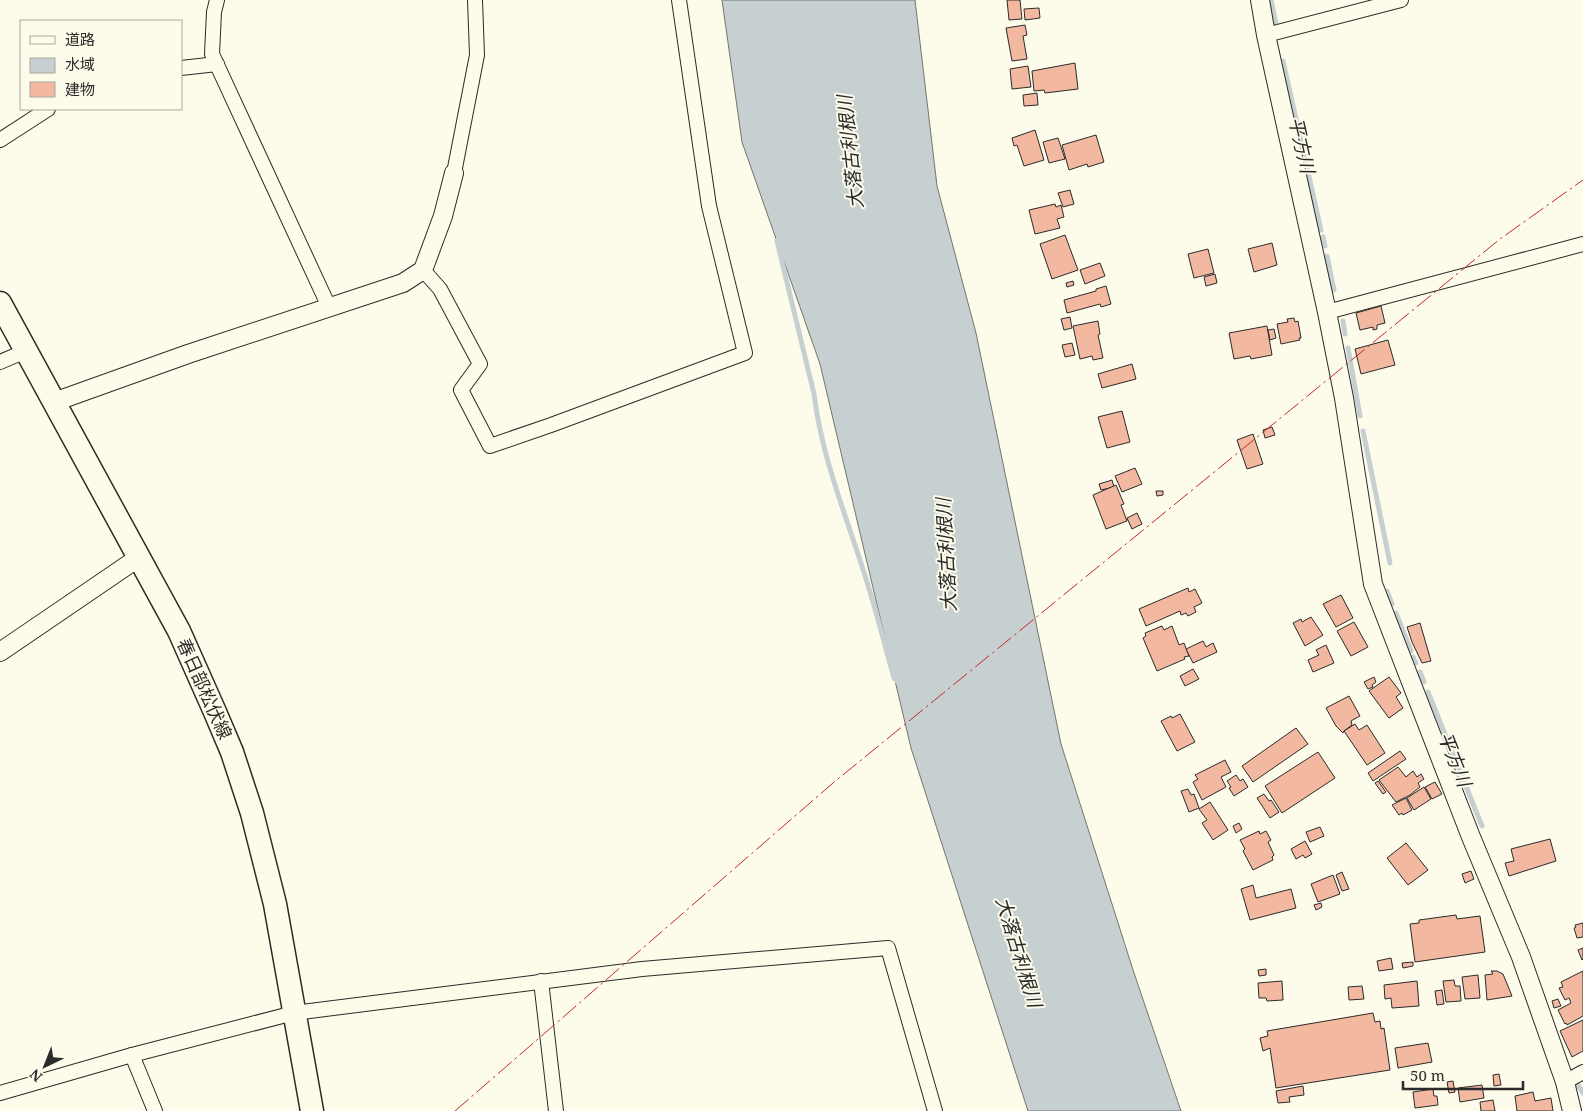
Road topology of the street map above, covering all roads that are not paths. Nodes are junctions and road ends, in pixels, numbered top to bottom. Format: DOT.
graph roads {
  1 [pos="217,0"];
  2 [pos="475,0"];
  3 [pos="679,0"];
  4 [pos="1260,0"];
  5 [pos="1401,0"];
  6 [pos="1266,35"];
  7 [pos="217,64"];
  8 [pos="182,68"];
  9 [pos="46,110"];
  10 [pos="0,140"];
  11 [pos="454,173"];
  12 [pos="1583,244"];
  13 [pos="423,270"];
  14 [pos="0,303"];
  15 [pos="329,307"];
  16 [pos="1327,312"];
  17 [pos="26,351"];
  18 [pos="0,362"];
  19 [pos="54,402"];
  20 [pos="138,558"];
  21 [pos="0,652"];
  22 [pos="541,981"];
  23 [pos="294,1013"];
  24 [pos="132,1055"];
  25 [pos="1583,1072"];
  26 [pos="1565,1082"];
  27 [pos="0,1093"];
  28 [pos="155,1111"];
  29 [pos="312,1111"];
  30 [pos="556,1111"];
  31 [pos="934,1111"];
  32 [pos="1572,1111"];
  1 -- 7 [label="street"];
  2 -- 11 [label="street"];
  3 -- 13 [label="street"];
  4 -- 6 [label="street"];
  5 -- 6 [label="street"];
  6 -- 16 [label="street"];
  7 -- 8 [label="street"];
  7 -- 15 [label="street"];
  9 -- 10 [label="street"];
  11 -- 13 [label="street"];
  12 -- 16 [label="street"];
  13 -- 15 [label="street"];
  14 -- 17 [label="main road, 春日部松伏線"];
  15 -- 19 [label="street"];
  16 -- 26 [label="street"];
  17 -- 18 [label="street"];
  17 -- 19 [label="main road, 春日部松伏線"];
  19 -- 20 [label="main road, 春日部松伏線"];
  20 -- 21 [label="street"];
  20 -- 23 [label="main road, 春日部松伏線"];
  22 -- 23 [label="street"];
  22 -- 30 [label="street"];
  22 -- 31 [label="street"];
  23 -- 24 [label="street"];
  23 -- 29 [label="main road, 春日部松伏線"];
  24 -- 27 [label="street"];
  24 -- 28 [label="street"];
  25 -- 26 [label="street"];
  26 -- 32 [label="street"];
}
